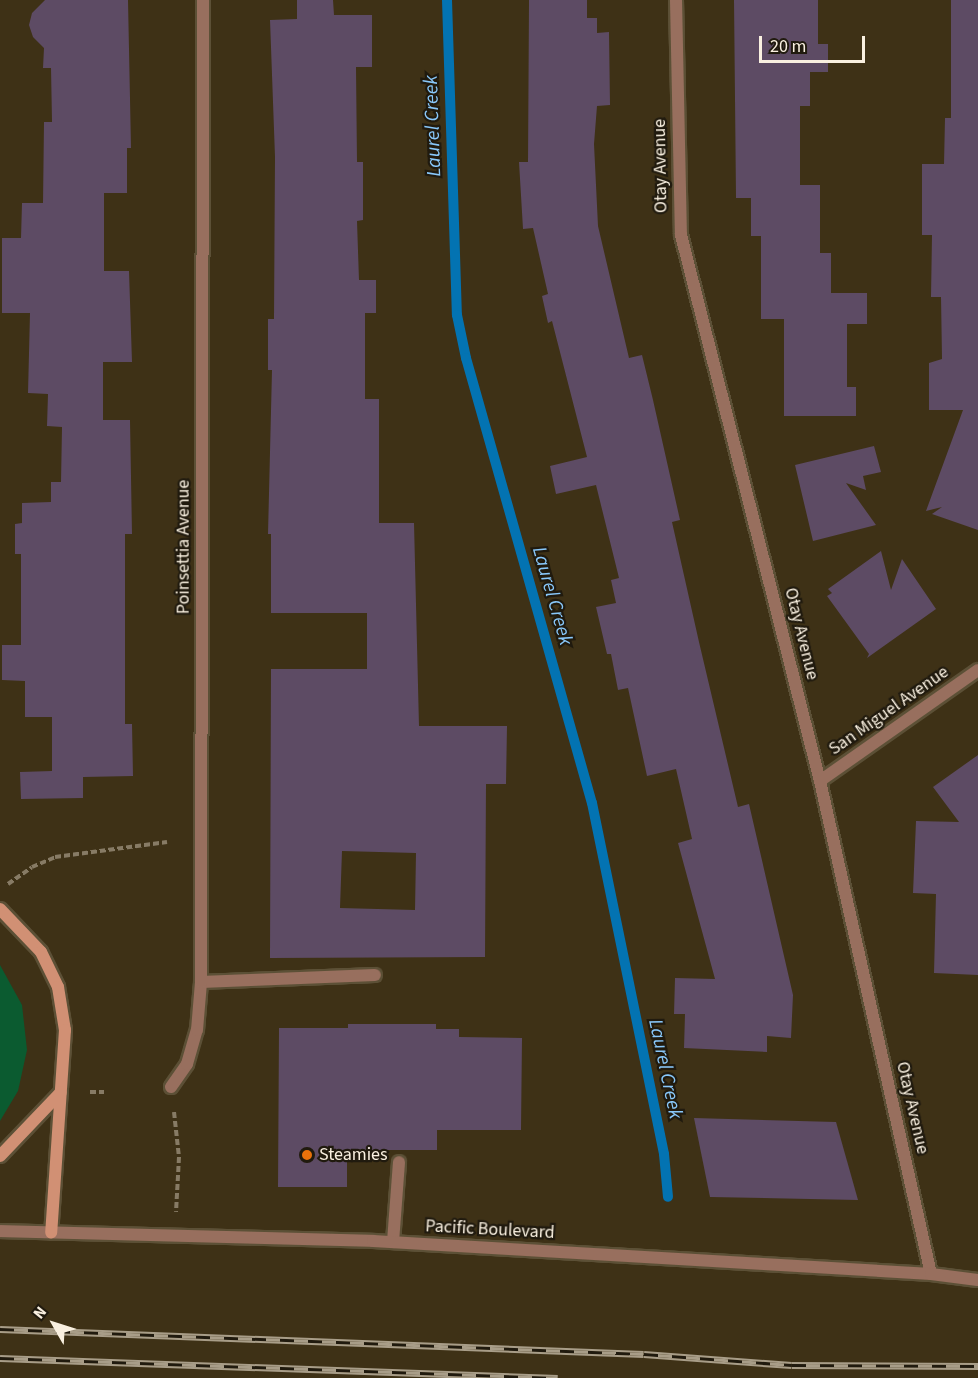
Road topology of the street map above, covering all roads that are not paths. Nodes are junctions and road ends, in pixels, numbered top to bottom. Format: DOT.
graph roads {
  1 [pos="202,0"];
  2 [pos="676,0"];
  3 [pos="978,670"];
  4 [pos="820,781"];
  5 [pos="0,909"];
  6 [pos="375,975"];
  7 [pos="201,982"];
  8 [pos="171,1087"];
  9 [pos="61,1092"];
  10 [pos="0,1156"];
  11 [pos="399,1162"];
  12 [pos="0,1231"];
  13 [pos="51,1233"];
  14 [pos="393,1242"];
  15 [pos="931,1274"];
  16 [pos="978,1280"];
  1 -- 7 [label="street, Poinsettia Avenue"];
  2 -- 4 [label="street, Otay Avenue"];
  3 -- 4 [label="street, San Miguel Avenue"];
  4 -- 15 [label="street, Otay Avenue"];
  5 -- 9 [label="main road"];
  6 -- 7 [label="street"];
  7 -- 8 [label="street, Poinsettia Avenue"];
  9 -- 10 [label="main road"];
  9 -- 13 [label="main road"];
  11 -- 14 [label="street"];
  12 -- 13 [label="street, Pacific Boulevard"];
  13 -- 14 [label="street, Pacific Boulevard"];
  14 -- 15 [label="street, Pacific Boulevard"];
  15 -- 16 [label="street, Pacific Boulevard"];
}
